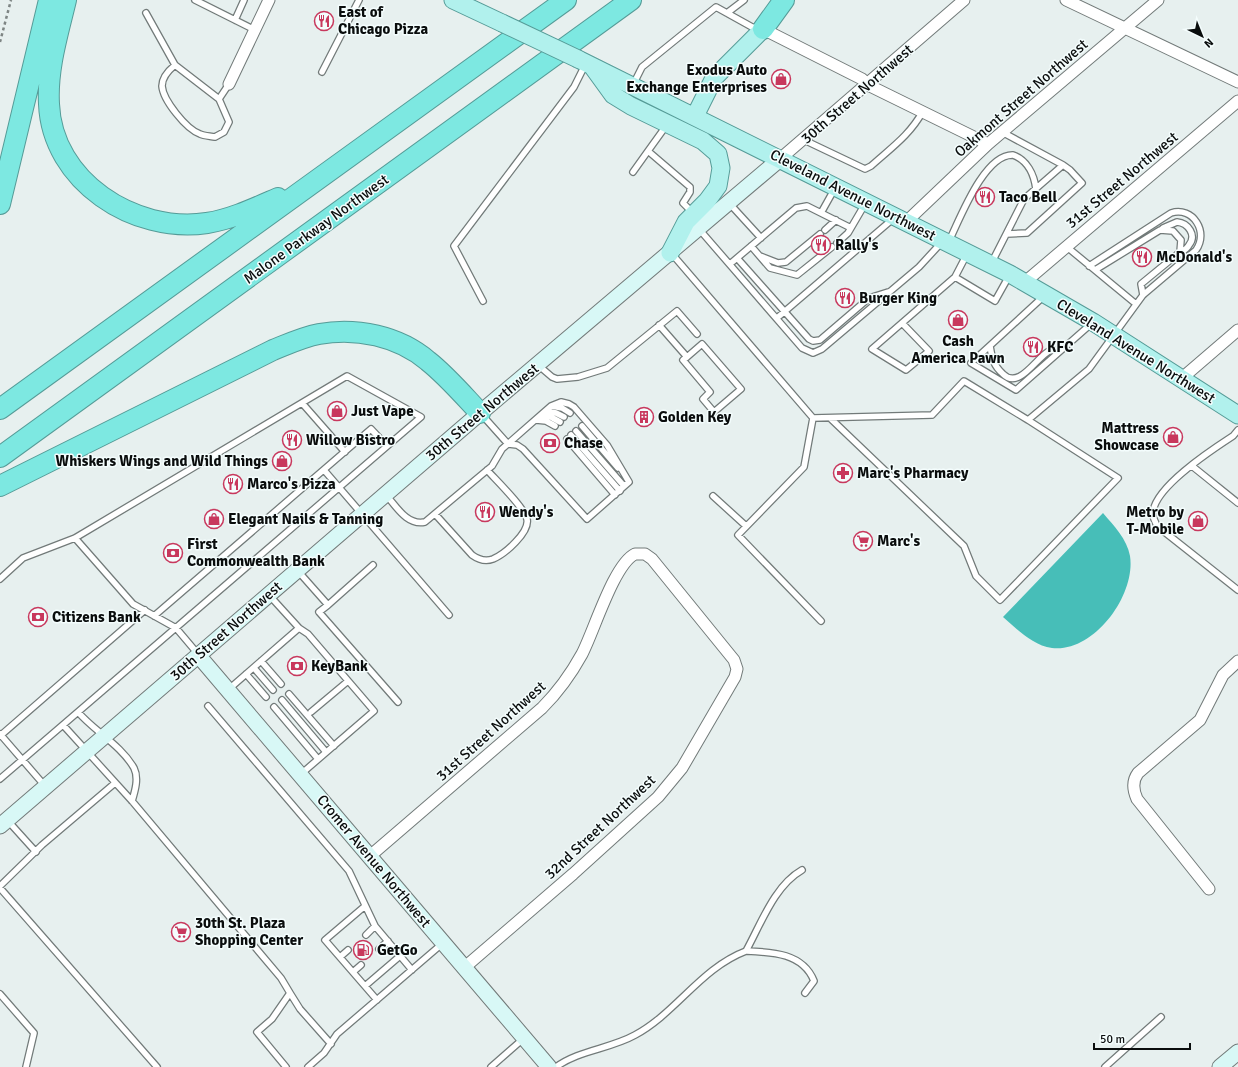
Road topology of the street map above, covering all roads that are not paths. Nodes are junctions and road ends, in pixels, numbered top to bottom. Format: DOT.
graph roads {
  1 [pos="49,0"];
  2 [pos="66,0"];
  3 [pos="195,0"];
  4 [pos="244,0"];
  5 [pos="269,0"];
  6 [pos="359,0"];
  7 [pos="453,0"];
  8 [pos="566,0"];
  9 [pos="631,0"];
  10 [pos="744,0"];
  11 [pos="784,0"];
  12 [pos="796,0"];
  13 [pos="964,0"];
  14 [pos="1066,0"];
  15 [pos="1158,0"];
  16 [pos="146,13"];
  17 [pos="727,14"];
  18 [pos="236,20"];
  19 [pos="1125,28"];
  20 [pos="762,29"];
  21 [pos="255,30"];
  22 [pos="586,62"];
  23 [pos="175,65"];
  24 [pos="322,72"];
  25 [pos="1238,82"];
  26 [pos="229,84"];
  27 [pos="868,84"];
  28 [pos="633,86"];
  29 [pos="219,99"];
  30 [pos="1238,101"];
  31 [pos="923,111"];
  32 [pos="695,116"];
  33 [pos="667,124"];
  34 [pos="1002,132"];
  35 [pos="804,140"];
  36 [pos="988,144"];
  37 [pos="648,151"];
  38 [pos="780,159"];
  39 [pos="1063,165"];
  40 [pos="633,172"];
  41 [pos="326,173"];
  42 [pos="836,187"];
  43 [pos="1036,189"];
  44 [pos="866,202"];
  45 [pos="729,203"];
  46 [pos="0,204"];
  47 [pos="821,213"];
  48 [pos="901,219"];
  49 [pos="836,220"];
  50 [pos="697,221"];
  51 [pos="851,228"];
  52 [pos="1160,230"];
  53 [pos="1007,234"];
  54 [pos="760,238"];
  55 [pos="946,241"];
  56 [pos="751,246"];
  57 [pos="1067,247"];
  58 [pos="968,252"];
  59 [pos="670,253"];
  60 [pos="1179,254"];
  61 [pos="760,256"];
  62 [pos="737,258"];
  63 [pos="730,264"];
  64 [pos="991,264"];
  65 [pos="1089,266"];
  66 [pos="1095,270"];
  67 [pos="1010,274"];
  68 [pos="955,277"];
  69 [pos="1025,282"];
  70 [pos="891,291"];
  71 [pos="1046,294"];
  72 [pos="1143,295"];
  73 [pos="483,301"];
  74 [pos="1136,304"];
  75 [pos="785,311"];
  76 [pos="777,318"];
  77 [pos="1092,322"];
  78 [pos="902,323"];
  79 [pos="659,325"];
  80 [pos="1238,330"];
  81 [pos="697,334"];
  82 [pos="1114,336"];
  83 [pos="990,346"];
  84 [pos="1062,349"];
  85 [pos="687,357"];
  86 [pos="538,364"];
  87 [pos="1181,379"];
  88 [pos="302,403"];
  89 [pos="552,406"];
  90 [pos="0,409"];
  91 [pos="546,411"];
  92 [pos="480,413"];
  93 [pos="570,413"];
  94 [pos="541,415"];
  95 [pos="1238,415"];
  96 [pos="564,417"];
  97 [pos="813,418"];
  98 [pos="830,418"];
  99 [pos="536,420"];
  100 [pos="1028,420"];
  101 [pos="582,426"];
  102 [pos="1238,430"];
  103 [pos="567,439"];
  104 [pos="508,444"];
  105 [pos="387,446"];
  106 [pos="345,452"];
  107 [pos="0,457"];
  108 [pos="1192,466"];
  109 [pos="324,470"];
  110 [pos="487,470"];
  111 [pos="630,482"];
  112 [pos="0,486"];
  113 [pos="624,486"];
  114 [pos="340,487"];
  115 [pos="620,491"];
  116 [pos="385,494"];
  117 [pos="615,495"];
  118 [pos="713,496"];
  119 [pos="1238,503"];
  120 [pos="362,514"];
  121 [pos="435,514"];
  122 [pos="746,526"];
  123 [pos="75,538"];
  124 [pos="645,554"];
  125 [pos="373,565"];
  126 [pos="297,570"];
  127 [pos="0,579"];
  128 [pos="1238,590"];
  129 [pos="269,594"];
  130 [pos="328,605"];
  131 [pos="145,610"];
  132 [pos="449,615"];
  133 [pos="154,616"];
  134 [pos="821,621"];
  135 [pos="176,628"];
  136 [pos="299,628"];
  137 [pos="198,654"];
  138 [pos="261,661"];
  139 [pos="1238,661"];
  140 [pos="254,668"];
  141 [pos="246,674"];
  142 [pos="348,681"];
  143 [pos="280,684"];
  144 [pos="228,690"];
  145 [pos="273,690"];
  146 [pos="289,694"];
  147 [pos="266,697"];
  148 [pos="282,700"];
  149 [pos="398,702"];
  150 [pos="208,706"];
  151 [pos="274,707"];
  152 [pos="78,712"];
  153 [pos="312,712"];
  154 [pos="63,725"];
  155 [pos="0,735"];
  156 [pos="103,737"];
  157 [pos="334,746"];
  158 [pos="86,751"];
  159 [pos="326,752"];
  160 [pos="318,759"];
  161 [pos="22,760"];
  162 [pos="300,774"];
  163 [pos="0,779"];
  164 [pos="115,783"];
  165 [pos="45,786"];
  166 [pos="132,801"];
  167 [pos="4,822"];
  168 [pos="36,852"];
  169 [pos="370,856"];
  170 [pos="802,870"];
  171 [pos="0,887"];
  172 [pos="1209,889"];
  173 [pos="365,906"];
  174 [pos="376,926"];
  175 [pos="366,935"];
  176 [pos="388,941"];
  177 [pos="444,943"];
  178 [pos="379,949"];
  179 [pos="348,950"];
  180 [pos="746,951"];
  181 [pos="400,956"];
  182 [pos="340,957"];
  183 [pos="361,965"];
  184 [pos="465,967"];
  185 [pos="412,970"];
  186 [pos="352,972"];
  187 [pos="365,986"];
  188 [pos="290,993"];
  189 [pos="805,993"];
  190 [pos="0,994"];
  191 [pos="377,1000"];
  192 [pos="1161,1017"];
  193 [pos="525,1038"];
  194 [pos="331,1044"];
  195 [pos="1238,1052"];
  196 [pos="26,1067"];
  197 [pos="156,1067"];
  198 [pos="286,1067"];
  199 [pos="308,1067"];
  200 [pos="491,1067"];
  201 [pos="549,1067"];
  202 [pos="556,1067"];
  203 [pos="1105,1067"];
  204 [pos="1220,1067"];
  1 -- 46 [label="highway"];
  2 -- 41 [label="highway"];
  3 -- 18 [label="lane"];
  4 -- 18 [label="lane"];
  5 -- 21 [label="street"];
  6 -- 24 [label="lane"];
  7 -- 22 [label="main road, Cleveland Avenue Northwest, bridge"];
  8 -- 41 [label="highway"];
  9 -- 107 [label="highway, Malone Parkway Northwest"];
  10 -- 17 [label="lane"];
  11 -- 20 [label="highway"];
  12 -- 20 [label="street"];
  13 -- 27 [label="street, 30th Street Northwest"];
  14 -- 19 [label="street"];
  15 -- 19 [label="street, Oakmont Street Northwest"];
  16 -- 23 [label="lane"];
  17 -- 20 [label="lane"];
  17 -- 28 [label="lane"];
  18 -- 21 [label="lane"];
  19 -- 25 [label="street"];
  19 -- 34 [label="street, Oakmont Street Northwest"];
  20 -- 27 [label="street"];
  20 -- 32 [label="main road"];
  21 -- 26 [label="street"];
  22 -- 28 [label="main road, Cleveland Avenue Northwest"];
  22 -- 33 [label="main road"];
  22 -- 73 [label="lane"];
  23 -- 29 [label="lane"];
  23 -- 29 [label="lane"];
  26 -- 29 [label="lane"];
  27 -- 31 [label="street"];
  27 -- 35 [label="street, 30th Street Northwest"];
  28 -- 32 [label="main road, Cleveland Avenue Northwest"];
  30 -- 57 [label="street, 31st Street Northwest"];
  31 -- 35 [label="lane"];
  31 -- 36 [label="street"];
  32 -- 38 [label="main road, Cleveland Avenue Northwest"];
  33 -- 37 [label="lane"];
  33 -- 50 [label="main road"];
  34 -- 36 [label="street, Oakmont Street Northwest"];
  34 -- 39 [label="lane"];
  35 -- 38 [label="street, 30th Street Northwest"];
  36 -- 48 [label="street, Oakmont Street Northwest"];
  37 -- 40 [label="lane"];
  37 -- 50 [label="lane"];
  38 -- 42 [label="main road, Cleveland Avenue Northwest"];
  38 -- 45 [label="main road, 30th Street Northwest"];
  39 -- 43 [label="lane"];
  39 -- 53 [label="lane"];
  41 -- 90 [label="highway"];
  42 -- 44 [label="main road, Cleveland Avenue Northwest"];
  42 -- 47 [label="lane"];
  43 -- 53 [label="lane"];
  43 -- 55 [label="lane"];
  44 -- 48 [label="main road, Cleveland Avenue Northwest"];
  44 -- 51 [label="lane"];
  45 -- 50 [label="main road, 30th Street Northwest"];
  45 -- 54 [label="lane"];
  47 -- 49 [label="lane"];
  47 -- 54 [label="lane"];
  48 -- 55 [label="main road, Cleveland Avenue Northwest"];
  48 -- 75 [label="lane"];
  49 -- 51 [label="lane"];
  49 -- 61 [label="lane"];
  50 -- 59 [label="main road"];
  50 -- 63 [label="lane"];
  51 -- 61 [label="lane"];
  52 -- 60 [label="lane"];
  52 -- 60 [label="lane"];
  52 -- 66 [label="lane"];
  53 -- 64 [label="lane"];
  54 -- 56 [label="lane"];
  55 -- 58 [label="main road, Cleveland Avenue Northwest"];
  55 -- 70 [label="lane"];
  56 -- 61 [label="lane"];
  56 -- 62 [label="lane"];
  57 -- 65 [label="lane"];
  57 -- 69 [label="street, 31st Street Northwest"];
  58 -- 64 [label="main road, Cleveland Avenue Northwest"];
  58 -- 68 [label="lane"];
  59 -- 86 [label="main road, 30th Street Northwest"];
  59 -- 97 [label="lane"];
  60 -- 72 [label="lane"];
  62 -- 63 [label="lane"];
  62 -- 75 [label="lane"];
  63 -- 76 [label="lane"];
  64 -- 67 [label="main road, Cleveland Avenue Northwest"];
  65 -- 66 [label="lane"];
  65 -- 72 [label="lane"];
  66 -- 74 [label="lane"];
  67 -- 68 [label="lane"];
  67 -- 69 [label="main road, Cleveland Avenue Northwest"];
  68 -- 78 [label="lane"];
  69 -- 71 [label="main road, Cleveland Avenue Northwest"];
  70 -- 75 [label="lane"];
  70 -- 76 [label="lane"];
  71 -- 77 [label="main road, Cleveland Avenue Northwest"];
  71 -- 83 [label="lane"];
  72 -- 74 [label="lane"];
  74 -- 82 [label="lane"];
  75 -- 76 [label="lane"];
  77 -- 82 [label="main road, Cleveland Avenue Northwest"];
  77 -- 84 [label="lane"];
  78 -- 78 [label="lane"];
  79 -- 81 [label="lane"];
  79 -- 85 [label="lane"];
  79 -- 86 [label="lane"];
  80 -- 87 [label="street"];
  82 -- 87 [label="main road, Cleveland Avenue Northwest"];
  82 -- 100 [label="lane"];
  83 -- 84 [label="lane"];
  83 -- 84 [label="lane"];
  85 -- 85 [label="lane"];
  86 -- 92 [label="main road, 30th Street Northwest"];
  87 -- 95 [label="main road, Cleveland Avenue Northwest"];
  88 -- 105 [label="lane"];
  88 -- 106 [label="lane"];
  88 -- 123 [label="lane"];
  89 -- 91 [label="lane"];
  89 -- 93 [label="lane"];
  89 -- 111 [label="lane"];
  91 -- 94 [label="lane"];
  91 -- 96 [label="lane"];
  92 -- 104 [label="lane"];
  92 -- 112 [label="highway"];
  92 -- 116 [label="main road, 30th Street Northwest"];
  94 -- 99 [label="lane"];
  94 -- 99 [label="lane"];
  97 -- 98 [label="lane"];
  97 -- 122 [label="lane"];
  98 -- 100 [label="lane"];
  98 -- 100 [label="lane"];
  99 -- 104 [label="lane"];
  101 -- 111 [label="lane"];
  102 -- 108 [label="lane"];
  103 -- 117 [label="lane"];
  104 -- 110 [label="lane"];
  104 -- 117 [label="lane"];
  105 -- 106 [label="lane"];
  105 -- 114 [label="lane"];
  106 -- 109 [label="lane"];
  108 -- 119 [label="lane"];
  108 -- 128 [label="lane"];
  109 -- 114 [label="lane"];
  109 -- 133 [label="lane"];
  110 -- 121 [label="lane"];
  110 -- 121 [label="lane"];
  111 -- 113 [label="lane"];
  113 -- 115 [label="lane"];
  113 -- 115 [label="lane"];
  114 -- 120 [label="lane"];
  114 -- 135 [label="lane"];
  115 -- 117 [label="lane"];
  116 -- 120 [label="main road, 30th Street Northwest"];
  116 -- 121 [label="lane"];
  118 -- 122 [label="lane"];
  120 -- 126 [label="main road, 30th Street Northwest"];
  120 -- 132 [label="lane"];
  122 -- 134 [label="lane"];
  123 -- 127 [label="lane"];
  123 -- 131 [label="lane"];
  124 -- 169 [label="street, 31st Street Northwest"];
  124 -- 184 [label="street, 32nd Street Northwest"];
  125 -- 130 [label="lane"];
  126 -- 129 [label="main road, 30th Street Northwest"];
  126 -- 130 [label="lane"];
  129 -- 136 [label="lane"];
  129 -- 137 [label="main road, 30th Street Northwest"];
  130 -- 149 [label="lane"];
  131 -- 133 [label="lane"];
  131 -- 155 [label="lane"];
  133 -- 135 [label="lane"];
  135 -- 137 [label="lane"];
  135 -- 152 [label="lane"];
  136 -- 138 [label="lane"];
  136 -- 142 [label="lane"];
  137 -- 144 [label="main road, Cromer Avenue Northwest"];
  137 -- 156 [label="main road, 30th Street Northwest"];
  138 -- 140 [label="lane"];
  138 -- 143 [label="lane"];
  139 -- 172 [label="street"];
  140 -- 141 [label="lane"];
  140 -- 145 [label="lane"];
  141 -- 144 [label="lane"];
  141 -- 147 [label="lane"];
  142 -- 153 [label="lane"];
  142 -- 157 [label="lane"];
  144 -- 162 [label="main road, Cromer Avenue Northwest"];
  146 -- 157 [label="lane"];
  148 -- 159 [label="lane"];
  150 -- 173 [label="lane"];
  151 -- 160 [label="lane"];
  152 -- 154 [label="lane"];
  152 -- 156 [label="lane"];
  154 -- 158 [label="lane"];
  154 -- 161 [label="lane"];
  155 -- 161 [label="lane"];
  156 -- 158 [label="main road, 30th Street Northwest"];
  156 -- 166 [label="lane"];
  157 -- 159 [label="lane"];
  158 -- 164 [label="lane"];
  158 -- 165 [label="main road, 30th Street Northwest"];
  159 -- 160 [label="lane"];
  160 -- 162 [label="lane"];
  161 -- 163 [label="lane"];
  161 -- 165 [label="lane"];
  162 -- 169 [label="main road, Cromer Avenue Northwest"];
  164 -- 166 [label="lane"];
  164 -- 168 [label="lane"];
  165 -- 167 [label="main road, 30th Street Northwest"];
  166 -- 188 [label="lane"];
  167 -- 168 [label="lane"];
  168 -- 171 [label="lane"];
  169 -- 177 [label="main road, Cromer Avenue Northwest"];
  170 -- 180 [label="lane"];
  171 -- 197 [label="lane"];
  173 -- 174 [label="lane"];
  173 -- 182 [label="lane"];
  174 -- 175 [label="lane"];
  174 -- 176 [label="lane"];
  176 -- 178 [label="lane"];
  176 -- 181 [label="lane"];
  177 -- 184 [label="main road, Cromer Avenue Northwest"];
  177 -- 185 [label="lane"];
  179 -- 182 [label="lane"];
  180 -- 189 [label="lane"];
  180 -- 202 [label="lane"];
  181 -- 185 [label="lane"];
  181 -- 187 [label="lane"];
  182 -- 186 [label="lane"];
  183 -- 186 [label="lane"];
  184 -- 193 [label="main road, Cromer Avenue Northwest"];
  185 -- 191 [label="lane"];
  186 -- 187 [label="lane"];
  187 -- 191 [label="lane"];
  188 -- 194 [label="lane"];
  188 -- 198 [label="lane"];
  190 -- 196 [label="lane"];
  191 -- 194 [label="lane"];
  192 -- 203 [label="lane"];
  193 -- 200 [label="lane"];
  193 -- 201 [label="main road, Cromer Avenue Northwest"];
  194 -- 199 [label="lane"];
  195 -- 204 [label="main road"];
}
